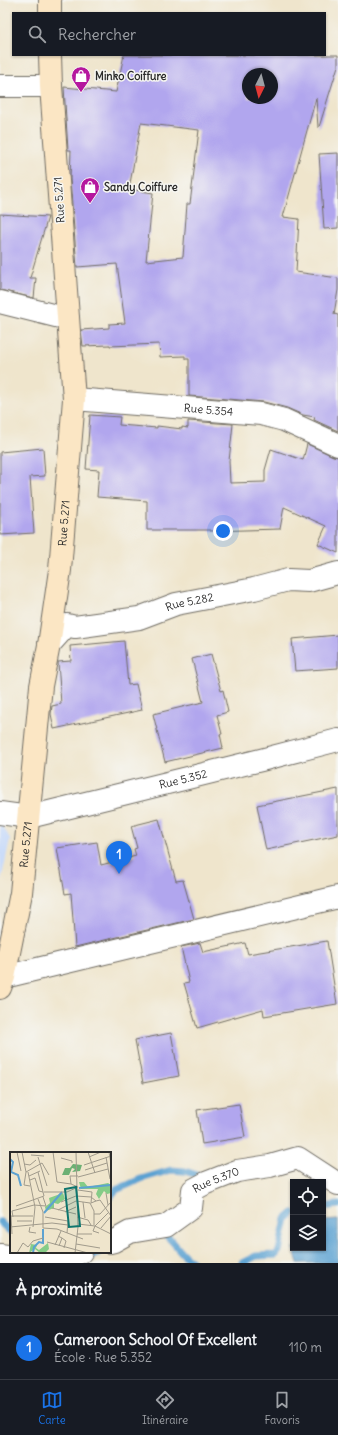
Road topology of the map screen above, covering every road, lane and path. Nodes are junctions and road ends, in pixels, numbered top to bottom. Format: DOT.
graph roads {
  1 [pos="50,0"];
  2 [pos="50,12"];
  3 [pos="50,56"];
  4 [pos="0,86"];
  5 [pos="51,86"];
  6 [pos="0,302"];
  7 [pos="68,319"];
  8 [pos="74,399"];
  9 [pos="338,445"];
  10 [pos="338,573"];
  11 [pos="49,645"];
  12 [pos="338,740"];
  13 [pos="0,813"];
  14 [pos="29,817"];
  15 [pos="338,897"];
  16 [pos="1,981"];
  17 [pos="338,1184"];
  18 [pos="111,1242"];
  19 [pos="79,1253"];
  20 [pos="0,1255"];
  21 [pos="58,1263"];
  1 -- 2 [label="street"];
  3 -- 5 [label="street, Rue 5.271"];
  4 -- 5 [label="street"];
  5 -- 7 [label="street, Rue 5.271"];
  6 -- 7 [label="street"];
  7 -- 8 [label="street, Rue 5.271"];
  8 -- 9 [label="street, Rue 5.354"];
  8 -- 11 [label="street, Rue 5.271"];
  10 -- 11 [label="street, Rue 5.282"];
  11 -- 14 [label="street, Rue 5.271"];
  12 -- 14 [label="street, Rue 5.352"];
  13 -- 14 [label="street"];
  14 -- 16 [label="street, Rue 5.271"];
  15 -- 16 [label="street"];
  17 -- 18 [label="street, Rue 5.370"];
  19 -- 21 [label="street"];
  20 -- 21 [label="street"];
}
